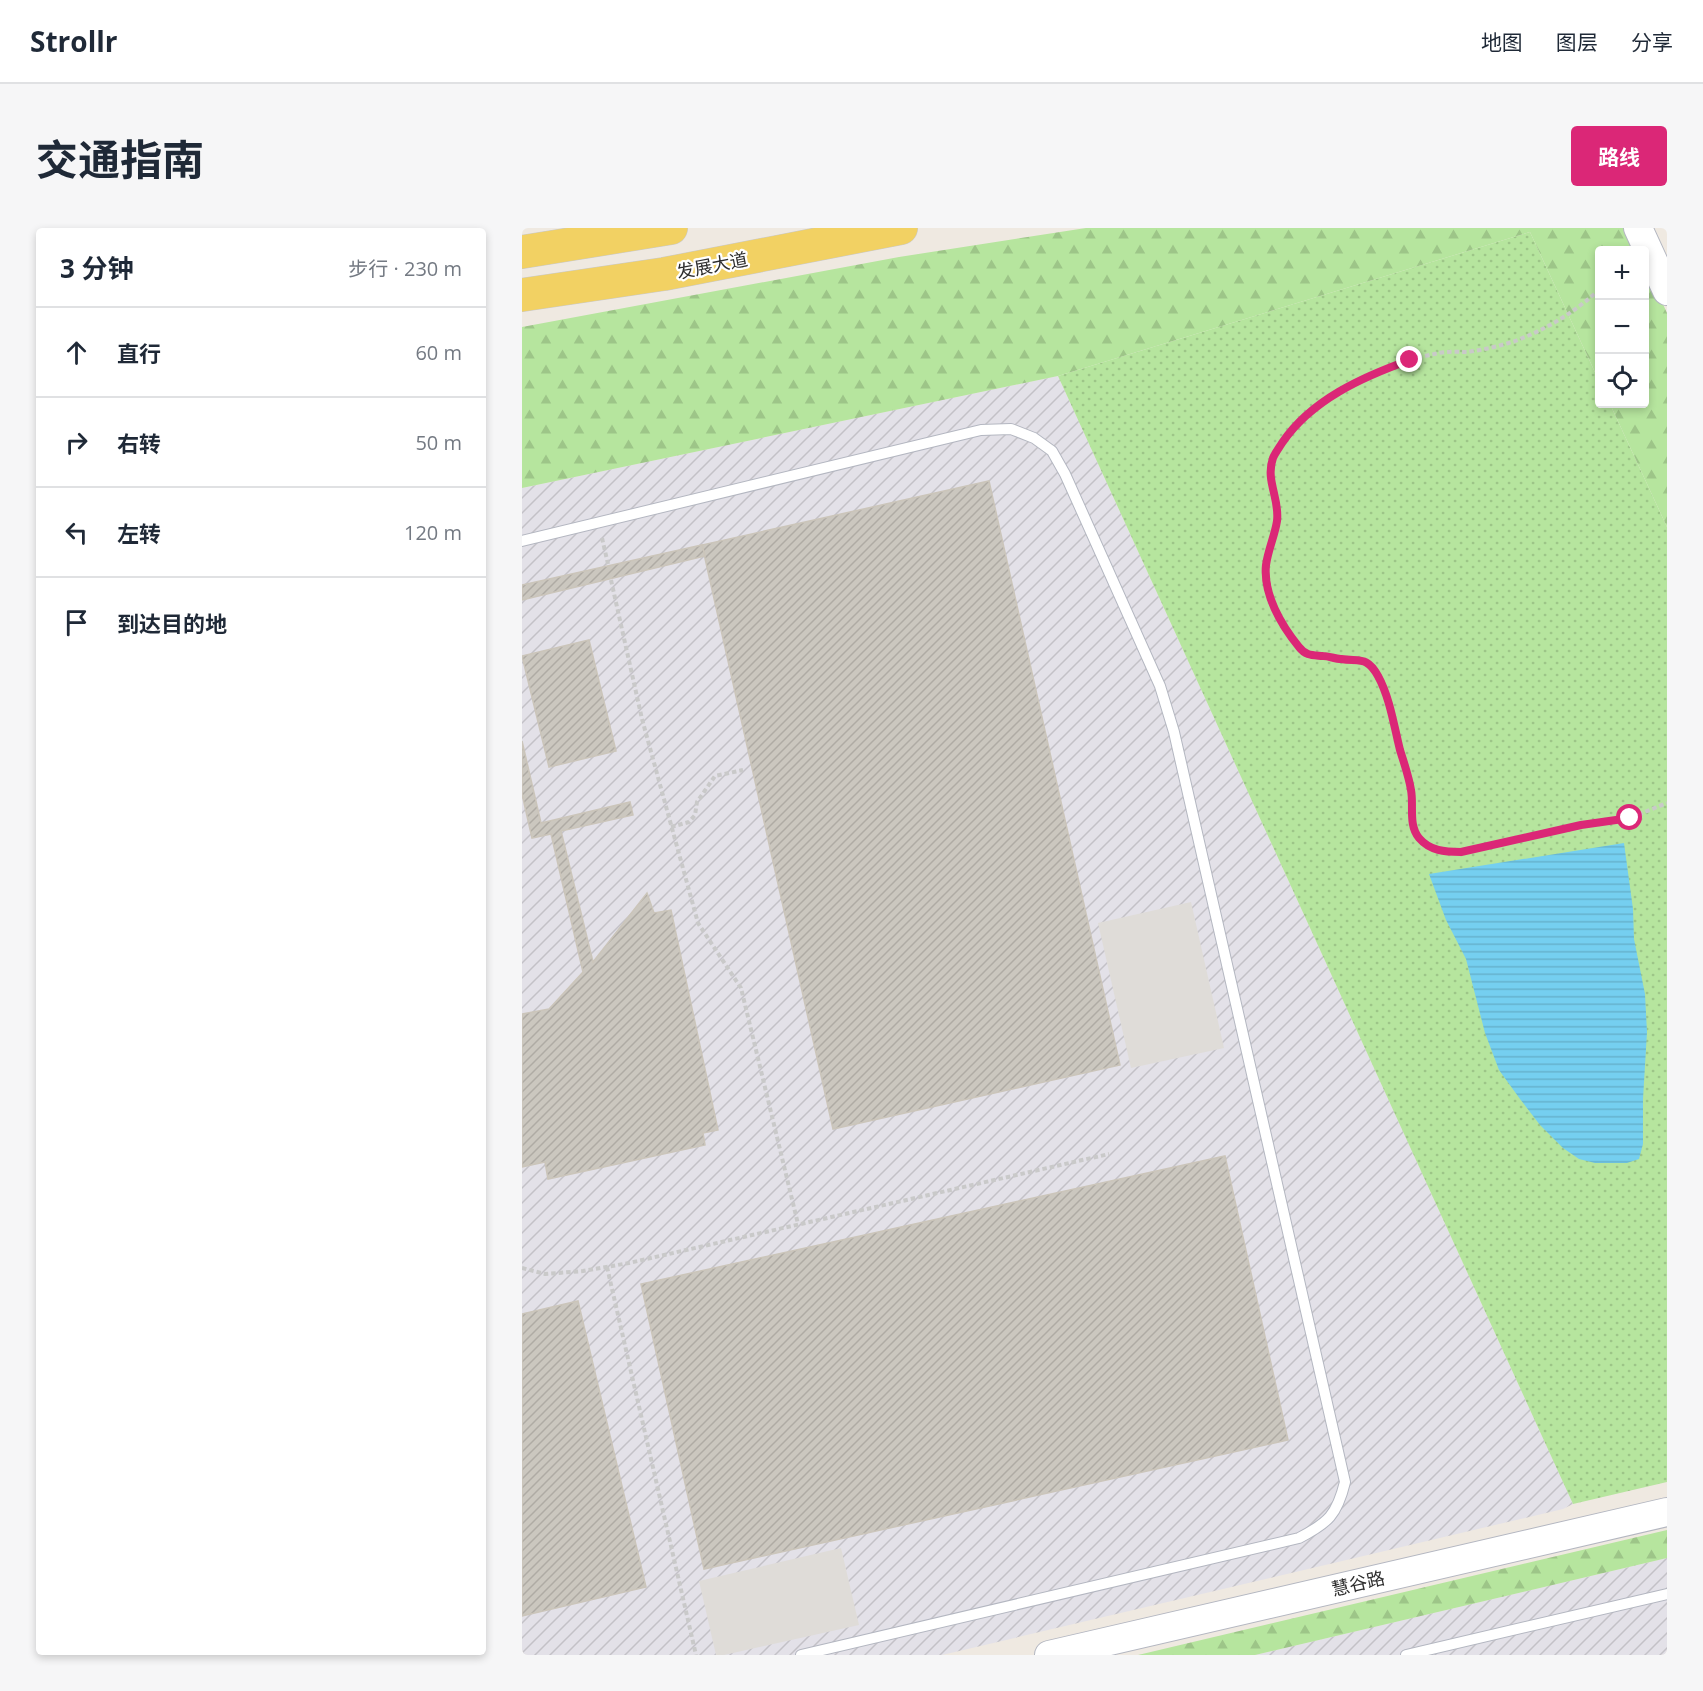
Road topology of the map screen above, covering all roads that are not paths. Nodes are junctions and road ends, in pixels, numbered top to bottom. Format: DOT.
graph roads {
  1 [pos="671,228"];
  2 [pos="901,228"];
  3 [pos="1638,228"];
  4 [pos="522,252"];
  5 [pos="1667,291"];
  6 [pos="522,295"];
  7 [pos="522,541"];
  8 [pos="1667,1512"];
  9 [pos="1667,1594"];
  10 [pos="801,1655"];
  11 [pos="1049,1655"];
  12 [pos="1406,1655"];
  1 -- 4 [label="main road"];
  2 -- 6 [label="main road, 发展大道"];
  3 -- 5 [label="street"];
  7 -- 10 [label="lane"];
  8 -- 11 [label="street, 慧谷路"];
  9 -- 12 [label="lane"];
}
